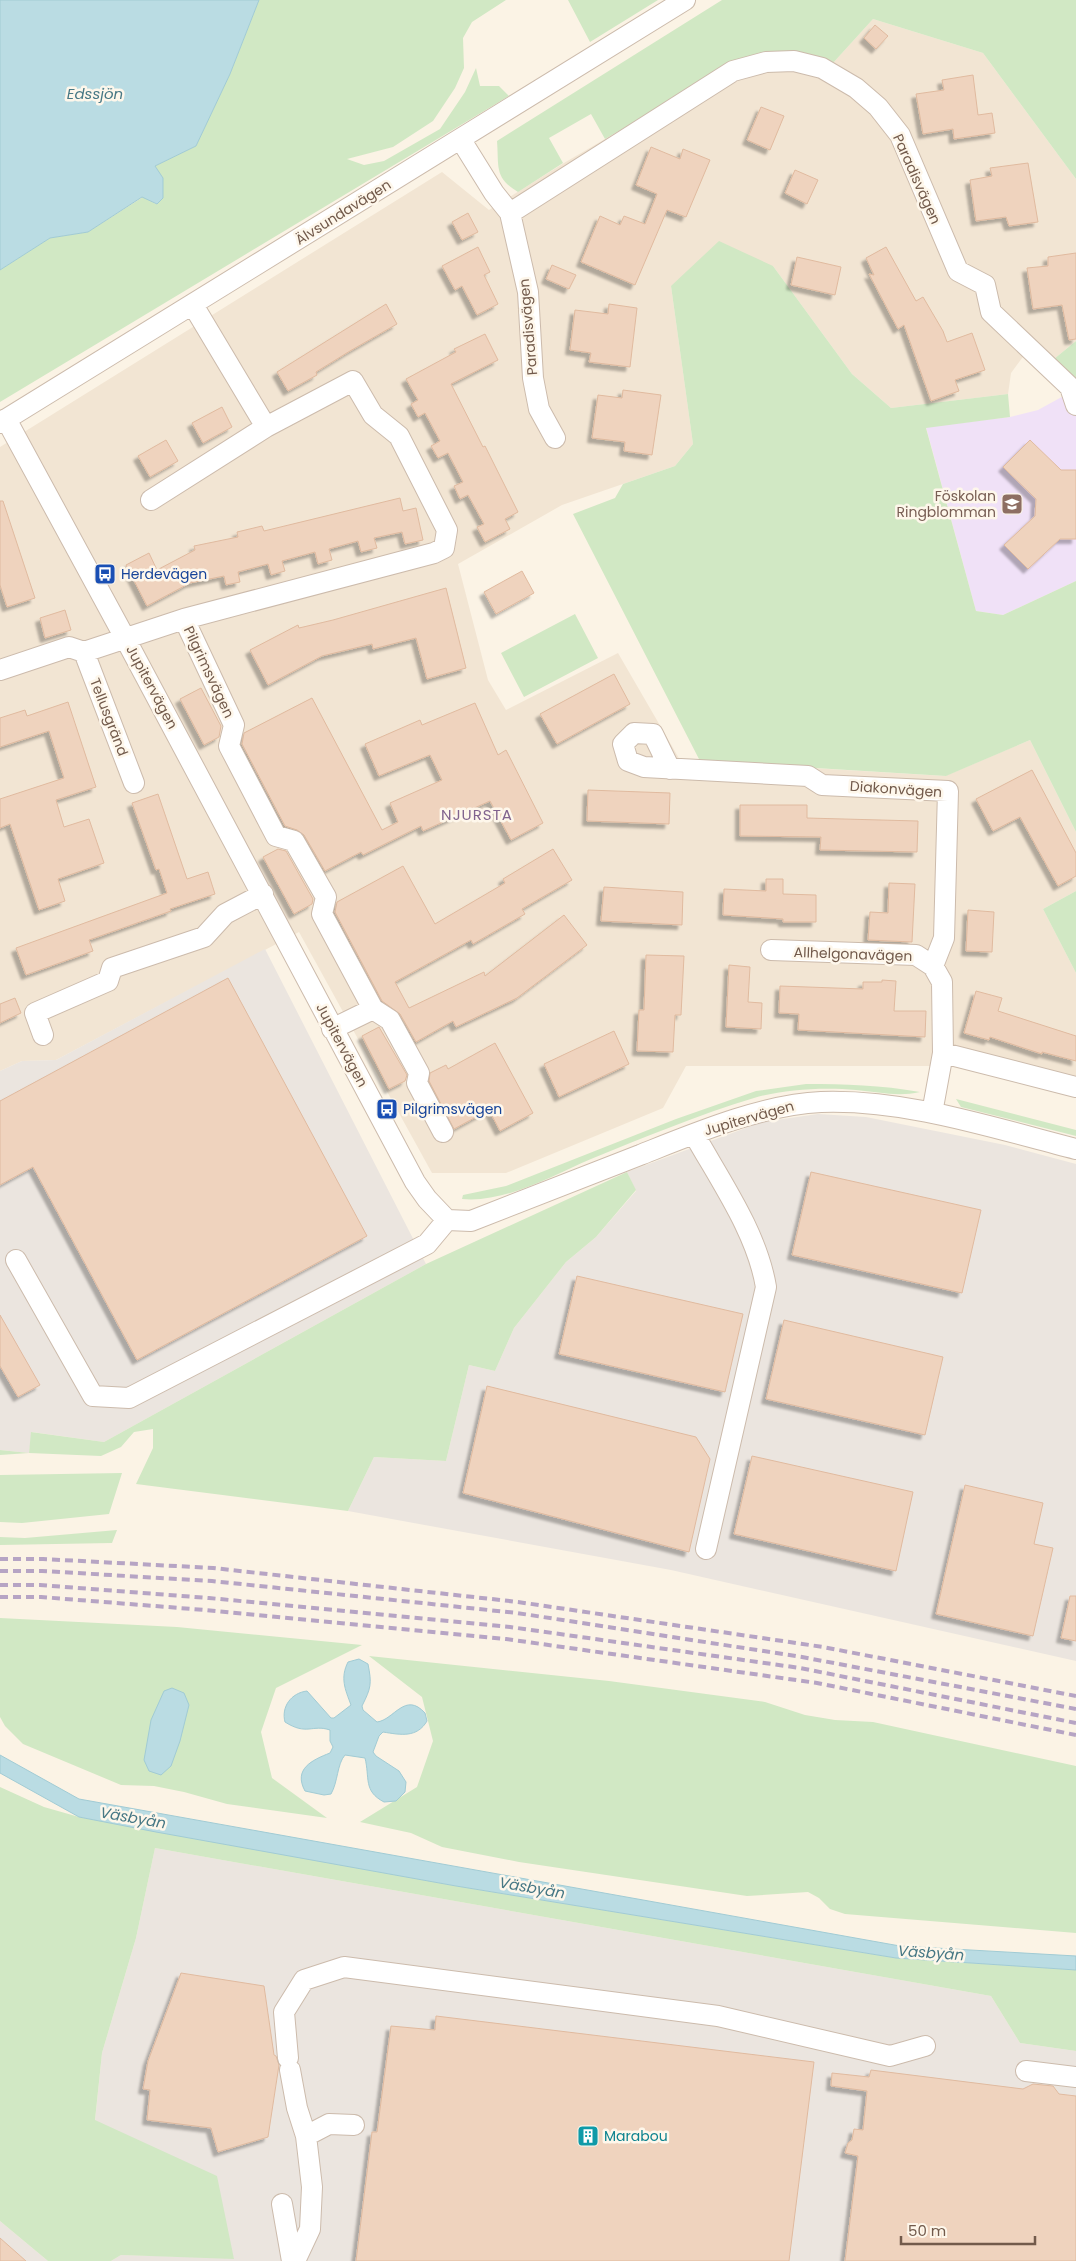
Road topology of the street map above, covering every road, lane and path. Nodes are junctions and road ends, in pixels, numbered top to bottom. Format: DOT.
graph roads {
  1 [pos="685,0"];
  2 [pos="461,140"];
  3 [pos="510,213"];
  4 [pos="193,305"];
  5 [pos="1073,396"];
  6 [pos="3,421"];
  7 [pos="266,427"];
  8 [pos="555,438"];
  9 [pos="151,500"];
  10 [pos="184,619"];
  11 [pos="125,638"];
  12 [pos="84,652"];
  13 [pos="0,670"];
  14 [pos="670,769"];
  15 [pos="134,782"];
  16 [pos="263,894"];
  17 [pos="770,950"];
  18 [pos="933,966"];
  19 [pos="373,1009"];
  20 [pos="332,1029"];
  21 [pos="43,1035"];
  22 [pos="943,1053"];
  23 [pos="1076,1087"];
  24 [pos="932,1113"];
  25 [pos="442,1132"];
  26 [pos="694,1134"];
  27 [pos="1076,1149"];
  28 [pos="447,1220"];
  29 [pos="16,1260"];
  30 [pos="706,1549"];
  31 [pos="925,2046"];
  32 [pos="1026,2071"];
  33 [pos="1076,2077"];
  34 [pos="354,2125"];
  35 [pos="306,2136"];
  36 [pos="282,2204"];
  37 [pos="293,2261"];
  1 -- 2 [label="street, Älvsundavägen"];
  2 -- 3 [label="street, Paradisvägen"];
  2 -- 4 [label="street, Älvsundavägen"];
  3 -- 5 [label="street, Paradisvägen"];
  3 -- 8 [label="street, Paradisvägen"];
  4 -- 6 [label="street, Älvsundavägen"];
  4 -- 7 [label="street"];
  6 -- 11 [label="street, Jupitervägen"];
  7 -- 9 [label="street"];
  7 -- 10 [label="street"];
  10 -- 11 [label="street"];
  10 -- 19 [label="street, Pilgrimsvägen"];
  11 -- 12 [label="street"];
  11 -- 16 [label="street, Jupitervägen"];
  12 -- 13 [label="street"];
  12 -- 15 [label="street, Tellusgränd"];
  14 -- 18 [label="street, Diakonvägen"];
  16 -- 20 [label="street, Jupitervägen"];
  16 -- 21 [label="street"];
  17 -- 18 [label="street, Allhelgonavägen"];
  18 -- 22 [label="street"];
  19 -- 20 [label="street"];
  19 -- 25 [label="street, Pilgrimsvägen"];
  20 -- 28 [label="street, Jupitervägen"];
  22 -- 23 [label="street"];
  22 -- 24 [label="street"];
  24 -- 26 [label="street, Jupitervägen"];
  24 -- 27 [label="street, Jupitervägen"];
  26 -- 28 [label="street, Jupitervägen"];
  26 -- 30 [label="street"];
  28 -- 29 [label="street"];
  31 -- 35 [label="street"];
  32 -- 33 [label="street"];
  34 -- 35 [label="street"];
  35 -- 37 [label="street"];
  36 -- 37 [label="street"];
}
